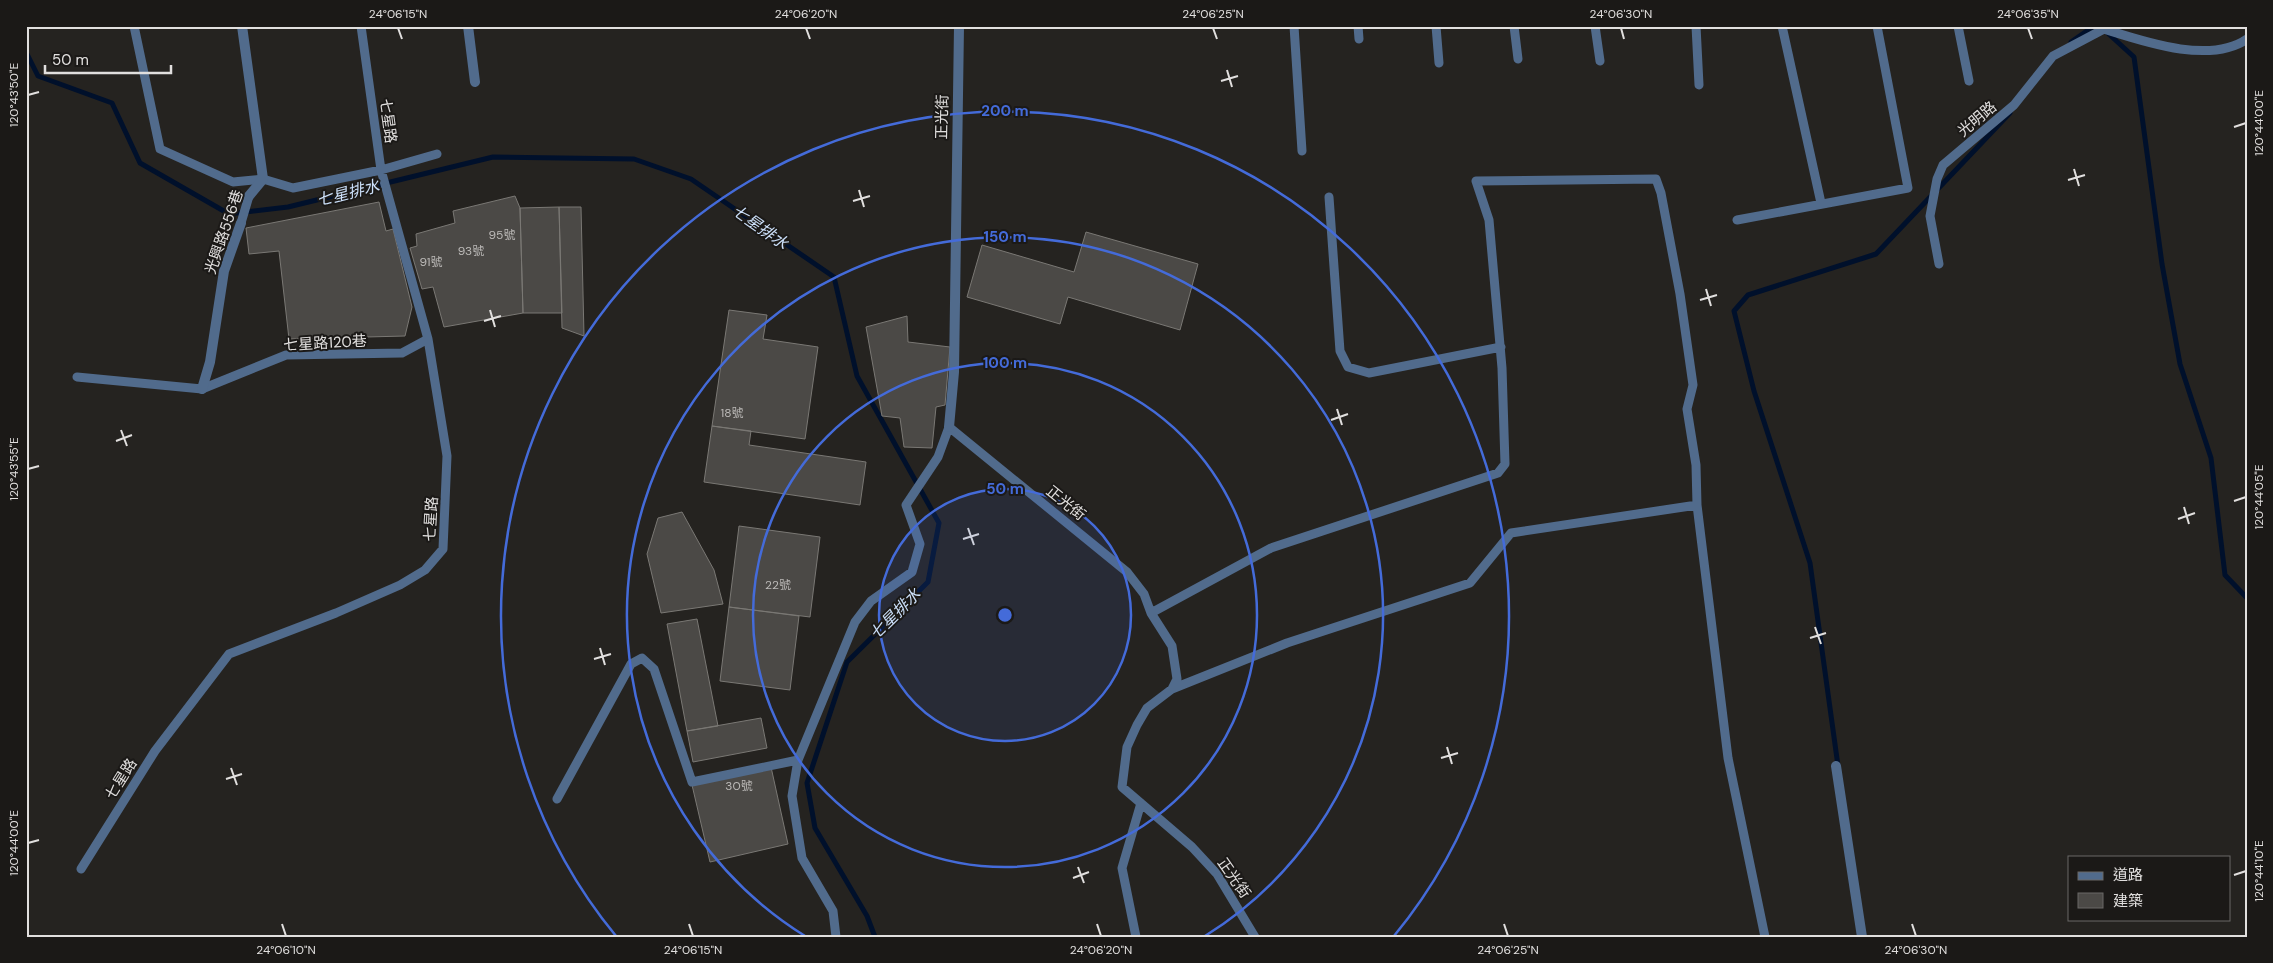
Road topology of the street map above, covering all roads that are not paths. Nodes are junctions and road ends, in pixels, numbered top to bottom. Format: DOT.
graph roads {
  1 [pos="134,26"];
  2 [pos="242,26"];
  3 [pos="361,26"];
  4 [pos="468,26"];
  5 [pos="959,26"];
  6 [pos="1294,26"];
  7 [pos="1358,26"];
  8 [pos="1436,26"];
  9 [pos="1514,26"];
  10 [pos="1594,26"];
  11 [pos="1696,26"];
  12 [pos="1782,26"];
  13 [pos="1876,26"];
  14 [pos="1958,26"];
  15 [pos="2103,28"];
  16 [pos="1359,39"];
  17 [pos="2247,39"];
  18 [pos="1518,59"];
  19 [pos="1600,61"];
  20 [pos="1439,63"];
  21 [pos="1968,81"];
  22 [pos="475,82"];
  23 [pos="1699,85"];
  24 [pos="1302,151"];
  25 [pos="437,154"];
  26 [pos="381,171"];
  27 [pos="263,178"];
  28 [pos="249,196"];
  29 [pos="1329,198"];
  30 [pos="1821,203"];
  31 [pos="1737,220"];
  32 [pos="242,223"];
  33 [pos="1939,264"];
  34 [pos="428,339"];
  35 [pos="1501,347"];
  36 [pos="76,377"];
  37 [pos="202,389"];
  38 [pos="949,427"];
  39 [pos="1696,505"];
  40 [pos="1151,613"];
  41 [pos="1172,689"];
  42 [pos="798,760"];
  43 [pos="1836,766"];
  44 [pos="557,799"];
  45 [pos="1141,803"];
  46 [pos="81,869"];
  47 [pos="836,937"];
  48 [pos="1136,937"];
  49 [pos="1255,937"];
  50 [pos="1765,937"];
  51 [pos="1862,937"];
  1 -- 27 [label="lane"];
  2 -- 27 [label="street, 光興路556巷"];
  3 -- 26 [label="lane, 七星路"];
  4 -- 22 [label="street"];
  5 -- 38 [label="street, 正光街"];
  6 -- 24 [label="lane"];
  7 -- 16 [label="lane"];
  8 -- 20 [label="lane"];
  9 -- 18 [label="lane"];
  10 -- 19 [label="lane"];
  11 -- 23 [label="lane"];
  12 -- 30 [label="lane"];
  13 -- 30 [label="lane"];
  14 -- 21 [label="lane"];
  15 -- 17 [label="lane, 光明路"];
  15 -- 33 [label="lane, 光明路"];
  25 -- 26 [label="lane"];
  26 -- 27 [label="lane"];
  26 -- 34 [label="lane, 七星路"];
  27 -- 28 [label="street, 光興路556巷"];
  28 -- 32 [label="lane, 光興路556巷"];
  29 -- 35 [label="lane"];
  30 -- 31 [label="lane"];
  32 -- 37 [label="street, 光興路556巷"];
  34 -- 37 [label="lane, 七星路120巷"];
  34 -- 46 [label="lane, 七星路"];
  35 -- 39 [label="lane"];
  35 -- 40 [label="lane"];
  36 -- 37 [label="lane, 七星路120巷"];
  38 -- 40 [label="lane, 正光街"];
  38 -- 42 [label="lane"];
  39 -- 41 [label="lane"];
  39 -- 50 [label="lane"];
  40 -- 41 [label="lane, 正光街"];
  41 -- 45 [label="lane, 正光街"];
  42 -- 44 [label="lane"];
  42 -- 47 [label="lane"];
  43 -- 51 [label="street"];
  45 -- 48 [label="lane"];
  45 -- 49 [label="lane, 正光街"];
}
